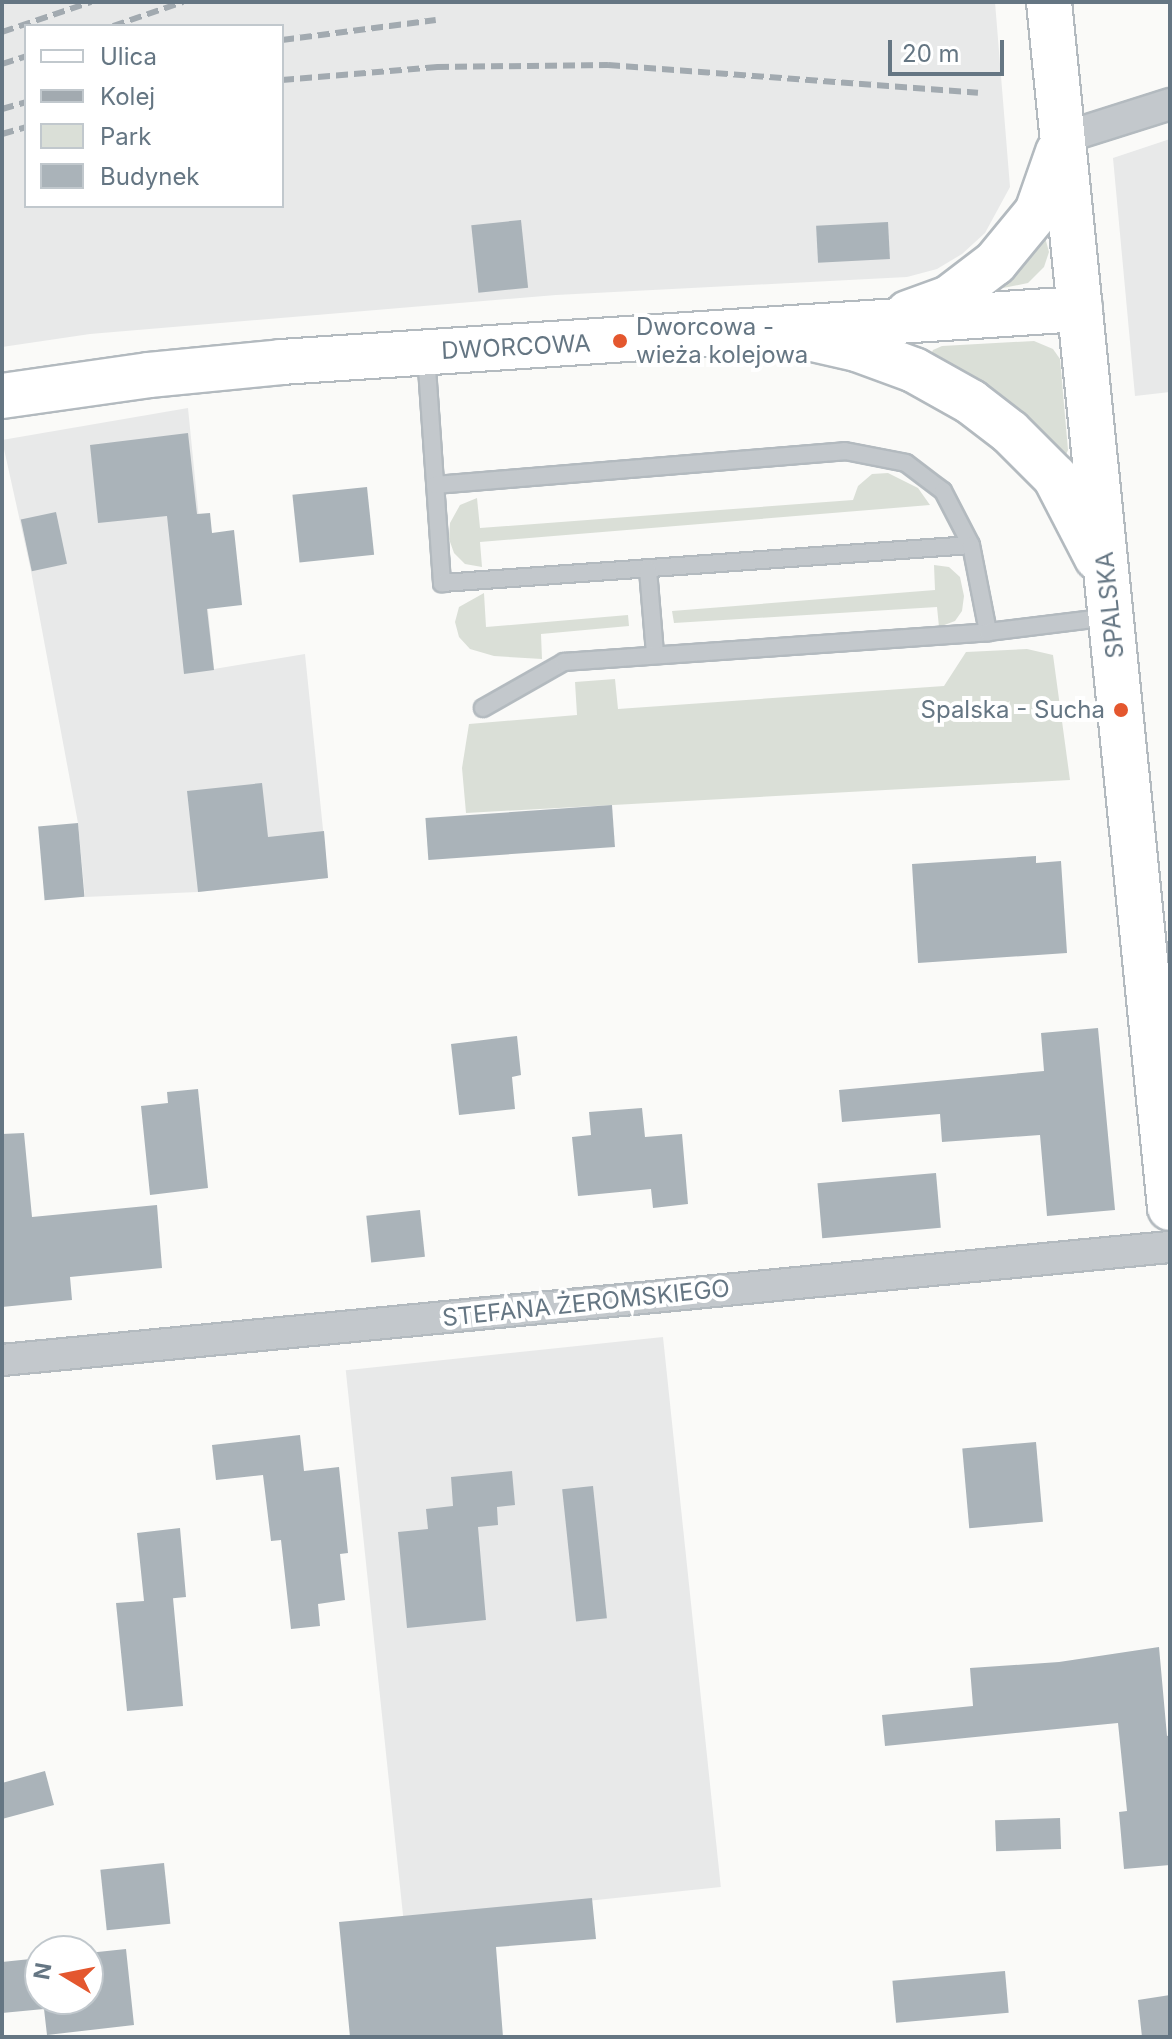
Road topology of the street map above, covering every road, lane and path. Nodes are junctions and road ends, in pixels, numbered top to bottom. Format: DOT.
graph roads {
  1 [pos="1049,2"];
  2 [pos="1170,104"];
  3 [pos="1063,138"];
  4 [pos="1080,309"];
  5 [pos="880,324"];
  6 [pos="771,330"];
  7 [pos="426,352"];
  8 [pos="2,396"];
  9 [pos="435,485"];
  10 [pos="971,545"];
  11 [pos="648,570"];
  12 [pos="1110,599"];
  13 [pos="988,632"];
  14 [pos="655,654"];
  15 [pos="483,708"];
  16 [pos="1170,1208"];
  17 [pos="1170,1247"];
  18 [pos="2,1360"];
  1 -- 3 [label="street, SPALSKA"];
  2 -- 3 [label="street"];
  3 -- 4 [label="street, SPALSKA"];
  3 -- 5 [label="street"];
  4 -- 5 [label="street, DWORCOWA"];
  4 -- 12 [label="street, SPALSKA"];
  5 -- 6 [label="street, DWORCOWA"];
  6 -- 7 [label="street, DWORCOWA"];
  6 -- 12 [label="street"];
  7 -- 8 [label="street, DWORCOWA"];
  7 -- 9 [label="lane"];
  9 -- 10 [label="lane"];
  9 -- 11 [label="lane"];
  10 -- 11 [label="lane"];
  10 -- 13 [label="lane"];
  11 -- 14 [label="lane"];
  12 -- 13 [label="lane"];
  12 -- 16 [label="street, SPALSKA"];
  13 -- 14 [label="lane"];
  14 -- 15 [label="lane"];
  17 -- 18 [label="street, STEFANA ŻEROMSKIEGO"];
}
